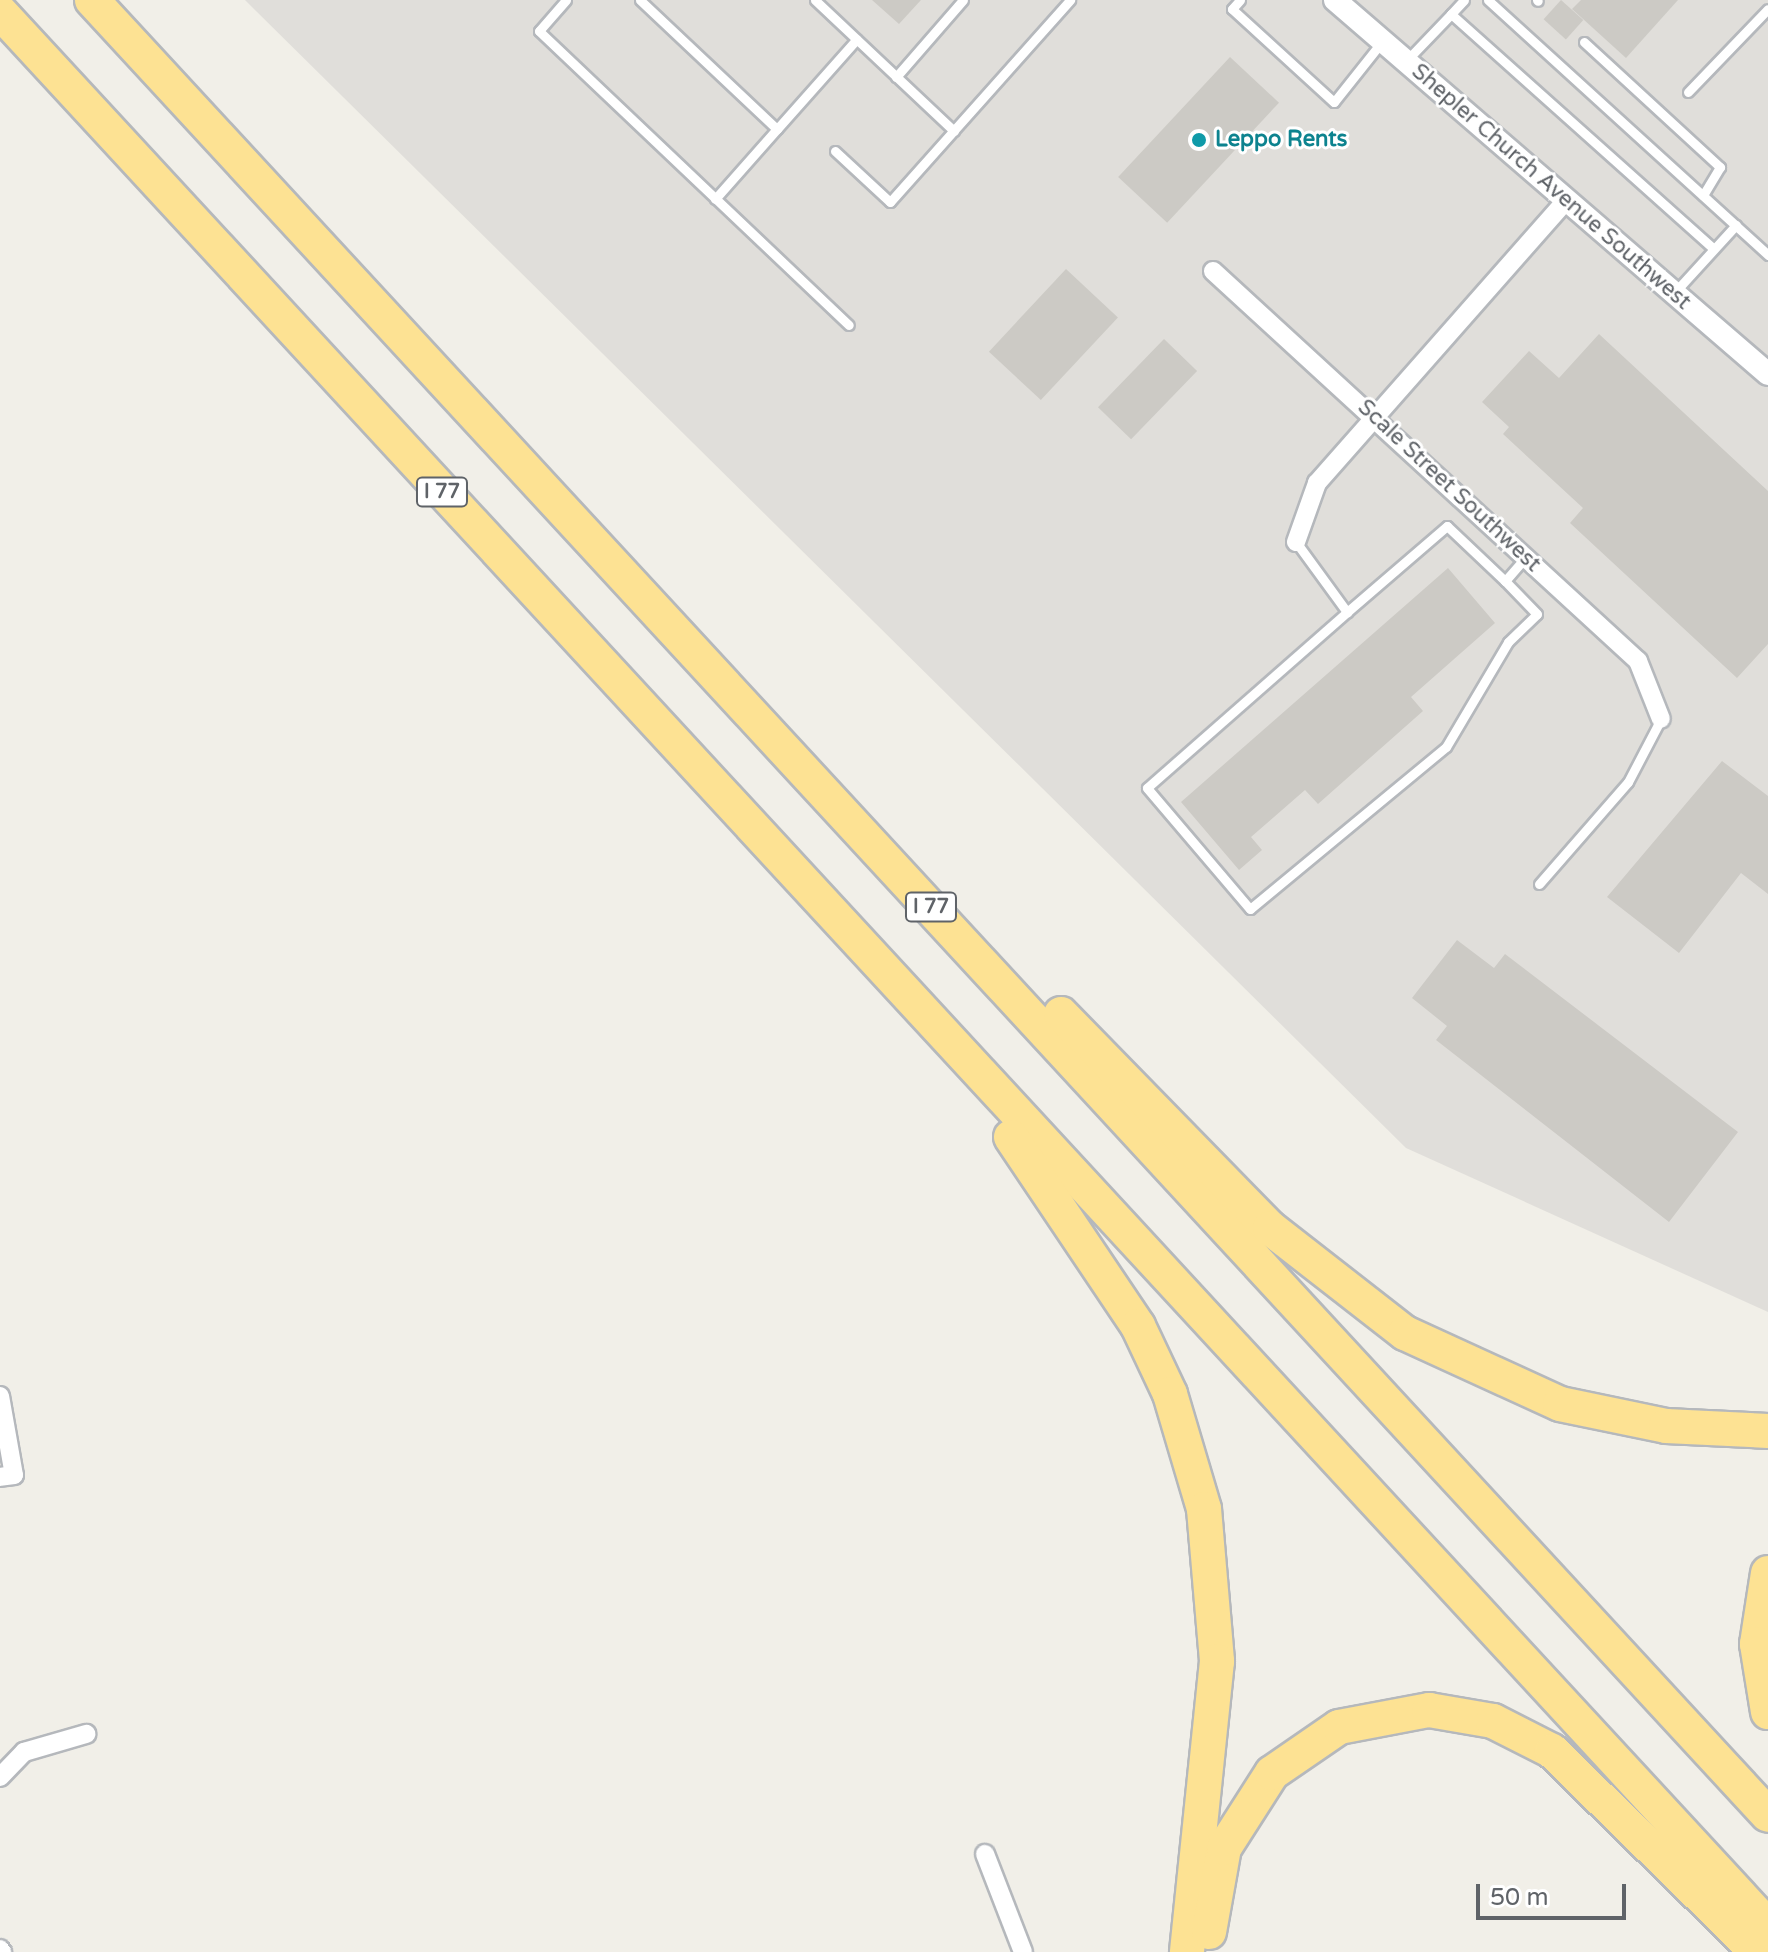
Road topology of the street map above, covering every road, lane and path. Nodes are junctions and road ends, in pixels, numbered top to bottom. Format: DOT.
graph roads {
  1 [pos="92,0"];
  2 [pos="566,0"];
  3 [pos="640,0"];
  4 [pos="815,0"];
  5 [pos="963,0"];
  6 [pos="1070,0"];
  7 [pos="1240,0"];
  8 [pos="1335,0"];
  9 [pos="1464,0"];
  10 [pos="1488,0"];
  11 [pos="1768,9"];
  12 [pos="0,12"];
  13 [pos="1451,14"];
  14 [pos="857,39"];
  15 [pos="1382,42"];
  16 [pos="1584,42"];
  17 [pos="1405,62"];
  18 [pos="896,77"];
  19 [pos="1688,92"];
  20 [pos="777,129"];
  21 [pos="954,131"];
  22 [pos="835,151"];
  23 [pos="1703,195"];
  24 [pos="715,199"];
  25 [pos="1565,202"];
  26 [pos="1736,225"];
  27 [pos="1713,248"];
  28 [pos="1768,255"];
  29 [pos="1213,271"];
  30 [pos="1674,293"];
  31 [pos="849,325"];
  32 [pos="1768,374"];
  33 [pos="1374,416"];
  34 [pos="1296,542"];
  35 [pos="1526,557"];
  36 [pos="611,561"];
  37 [pos="1505,581"];
  38 [pos="1347,612"];
  39 [pos="652,719"];
  40 [pos="1661,719"];
  41 [pos="1539,884"];
  42 [pos="0,1396"];
  43 [pos="1768,1431"];
  44 [pos="0,1477"];
  45 [pos="1768,1573"];
  46 [pos="1768,1712"];
  47 [pos="86,1734"];
  48 [pos="0,1777"];
  49 [pos="1768,1815"];
  50 [pos="985,1854"];
  51 [pos="1768,1926"];
  52 [pos="1023,1952"];
  53 [pos="1187,1952"];
  54 [pos="1210,1952"];
  55 [pos="1757,1952"];
  1 -- 36 [label="highway, I 77"];
  2 -- 24 [label="lane"];
  3 -- 20 [label="lane"];
  4 -- 14 [label="lane"];
  5 -- 18 [label="lane"];
  6 -- 21 [label="lane"];
  7 -- 15 [label="lane"];
  8 -- 15 [label="street, Shepler Church Avenue Southwest"];
  9 -- 13 [label="lane"];
  10 -- 23 [label="lane"];
  11 -- 19 [label="lane"];
  12 -- 39 [label="highway, I 77"];
  13 -- 17 [label="lane"];
  13 -- 27 [label="lane"];
  14 -- 18 [label="lane"];
  14 -- 20 [label="lane"];
  15 -- 17 [label="street, Shepler Church Avenue Southwest"];
  16 -- 23 [label="lane"];
  17 -- 25 [label="street, Shepler Church Avenue Southwest"];
  18 -- 21 [label="lane"];
  20 -- 24 [label="lane"];
  21 -- 22 [label="lane"];
  23 -- 26 [label="lane"];
  24 -- 31 [label="lane"];
  25 -- 30 [label="street, Shepler Church Avenue Southwest"];
  25 -- 33 [label="street"];
  26 -- 27 [label="lane"];
  26 -- 28 [label="lane"];
  27 -- 30 [label="lane"];
  29 -- 33 [label="street, Scale Street Southwest"];
  30 -- 32 [label="street, Shepler Church Avenue Southwest"];
  33 -- 34 [label="street"];
  33 -- 35 [label="street, Scale Street Southwest"];
  34 -- 38 [label="lane"];
  35 -- 37 [label="lane"];
  35 -- 40 [label="street, Scale Street Southwest"];
  36 -- 43 [label="highway"];
  36 -- 49 [label="highway, I 77"];
  37 -- 38 [label="lane"];
  37 -- 38 [label="lane"];
  39 -- 51 [label="highway, I 77"];
  39 -- 53 [label="highway"];
  40 -- 41 [label="lane"];
  42 -- 44 [label="street"];
  45 -- 46 [label="highway"];
  47 -- 48 [label="street"];
  50 -- 52 [label="street"];
  54 -- 55 [label="highway"];
}
